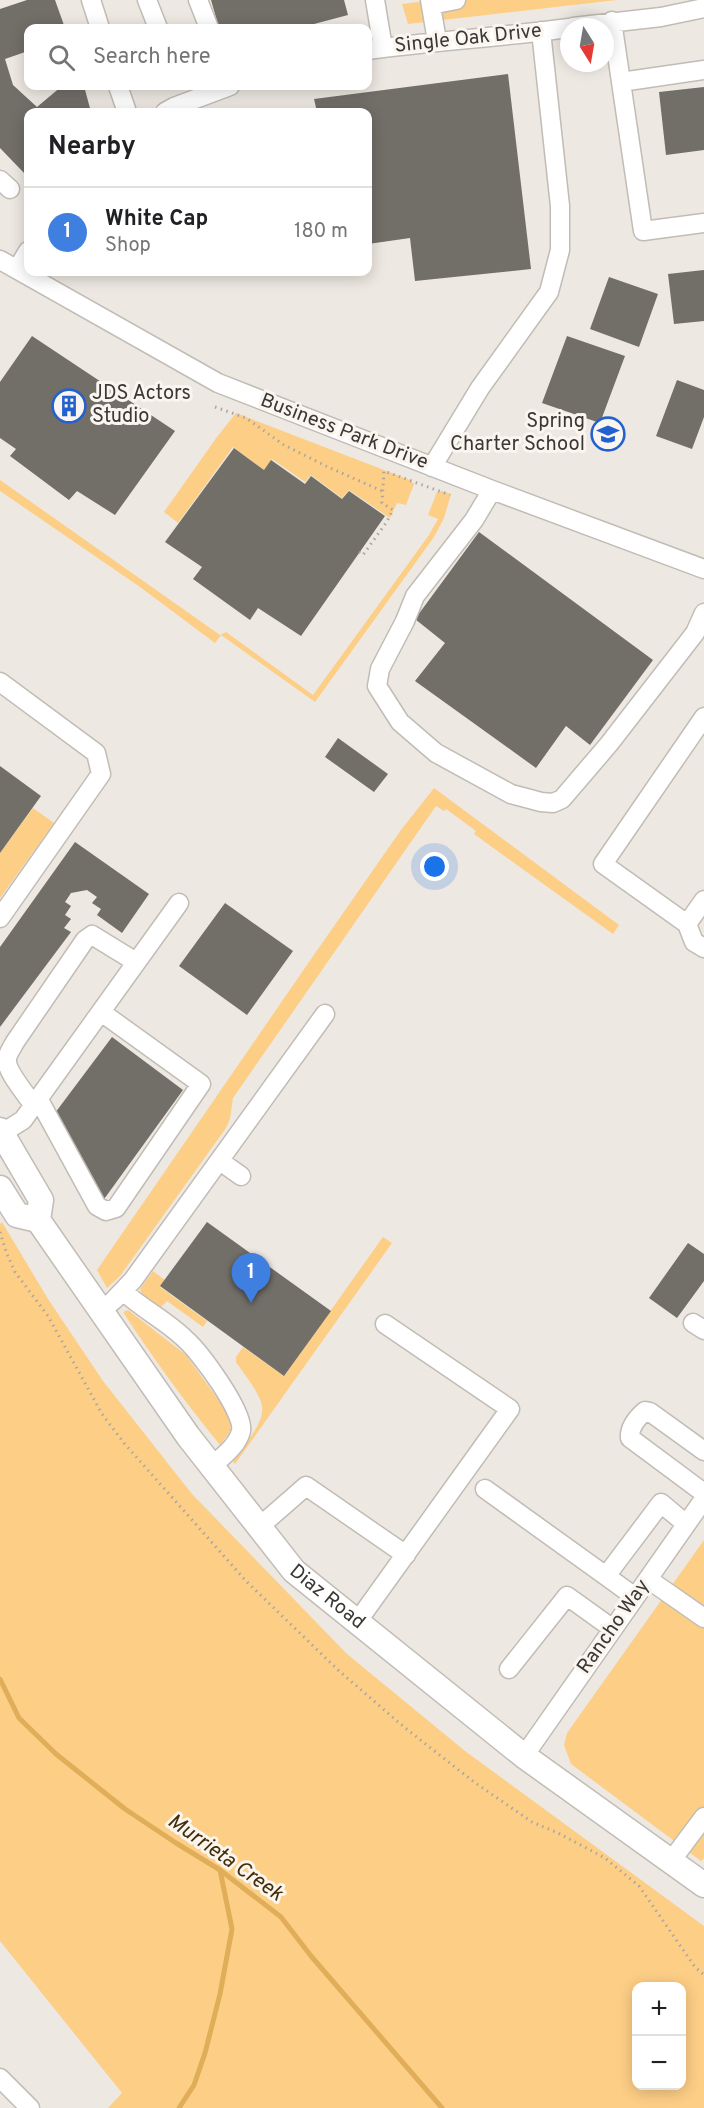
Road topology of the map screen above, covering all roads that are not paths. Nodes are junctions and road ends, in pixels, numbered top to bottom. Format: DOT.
graph roads {
  1 [pos="91,0"];
  2 [pos="147,0"];
  3 [pos="198,0"];
  4 [pos="375,0"];
  5 [pos="456,0"];
  6 [pos="430,2"];
  7 [pos="704,8"];
  8 [pos="614,21"];
  9 [pos="99,24"];
  10 [pos="156,24"];
  11 [pos="207,24"];
  12 [pos="560,29"];
  13 [pos="541,32"];
  14 [pos="614,35"];
  15 [pos="437,41"];
  16 [pos="375,49"];
  17 [pos="704,70"];
  18 [pos="621,82"];
  19 [pos="119,90"];
  20 [pos="207,90"];
  21 [pos="184,94"];
  22 [pos="126,108"];
  23 [pos="169,108"];
  24 [pos="704,223"];
  25 [pos="24,258"];
  26 [pos="0,260"];
  27 [pos="18,268"];
  28 [pos="24,272"];
  29 [pos="30,276"];
  30 [pos="432,467"];
  31 [pos="492,490"];
  32 [pos="704,569"];
  33 [pos="704,613"];
  34 [pos="0,682"];
  35 [pos="704,717"];
  36 [pos="704,900"];
  37 [pos="179,903"];
  38 [pos="0,918"];
  39 [pos="687,924"];
  40 [pos="704,948"];
  41 [pos="136,962"];
  42 [pos="101,1012"];
  43 [pos="326,1014"];
  44 [pos="36,1102"];
  45 [pos="1,1131"];
  46 [pos="220,1161"];
  47 [pos="241,1176"];
  48 [pos="0,1188"];
  49 [pos="38,1220"];
  50 [pos="123,1291"];
  51 [pos="101,1311"];
  52 [pos="385,1324"];
  53 [pos="700,1449"];
  54 [pos="212,1466"];
  55 [pos="485,1490"];
  56 [pos="704,1493"];
  57 [pos="704,1498"];
  58 [pos="686,1524"];
  59 [pos="259,1527"];
  60 [pos="406,1555"];
  61 [pos="606,1576"];
  62 [pos="648,1579"];
  63 [pos="635,1597"];
  64 [pos="704,1618"];
  65 [pos="357,1622"];
  66 [pos="613,1629"];
  67 [pos="509,1669"];
  68 [pos="524,1756"];
  69 [pos="704,1817"];
  70 [pos="671,1862"];
  71 [pos="704,1885"];
  72 [pos="0,2078"];
  73 [pos="30,2108"];
  1 -- 9 [label="street"];
  2 -- 10 [label="street"];
  3 -- 11 [label="street"];
  4 -- 16 [label="street"];
  5 -- 6 [label="street"];
  6 -- 15 [label="street"];
  7 -- 8 [label="street, Single Oak Drive"];
  12 -- 13 [label="street, Single Oak Drive"];
  13 -- 15 [label="street, Single Oak Drive"];
  13 -- 30 [label="street"];
  14 -- 18 [label="street"];
  15 -- 16 [label="street, Single Oak Drive"];
  17 -- 18 [label="street"];
  18 -- 24 [label="street"];
  19 -- 22 [label="street"];
  20 -- 21 [label="street"];
  21 -- 23 [label="street"];
  25 -- 27 [label="street"];
  26 -- 27 [label="street, Business Park Drive"];
  27 -- 28 [label="street, Business Park Drive"];
  29 -- 30 [label="street, Business Park Drive"];
  30 -- 31 [label="street, Business Park Drive"];
  31 -- 32 [label="street, Business Park Drive"];
  31 -- 33 [label="street"];
  34 -- 38 [label="street"];
  35 -- 39 [label="street"];
  36 -- 39 [label="street"];
  37 -- 41 [label="street"];
  39 -- 40 [label="street"];
  41 -- 42 [label="street"];
  41 -- 44 [label="street"];
  42 -- 44 [label="street"];
  42 -- 44 [label="street"];
  43 -- 46 [label="street"];
  44 -- 45 [label="street"];
  45 -- 49 [label="main road"];
  46 -- 47 [label="street"];
  46 -- 50 [label="street"];
  48 -- 49 [label="main road, Diaz Road"];
  49 -- 51 [label="main road, Diaz Road"];
  50 -- 51 [label="street"];
  50 -- 54 [label="street"];
  51 -- 54 [label="main road, Diaz Road"];
  52 -- 60 [label="street"];
  53 -- 56 [label="street"];
  54 -- 59 [label="main road, Diaz Road"];
  55 -- 61 [label="street"];
  57 -- 58 [label="street, Rancho Way"];
  58 -- 61 [label="street"];
  58 -- 62 [label="street, Rancho Way"];
  59 -- 60 [label="street"];
  59 -- 65 [label="main road, Diaz Road"];
  60 -- 65 [label="street"];
  61 -- 63 [label="street"];
  62 -- 63 [label="street, Rancho Way"];
  62 -- 64 [label="street"];
  63 -- 66 [label="street, Rancho Way"];
  65 -- 68 [label="main road, Diaz Road"];
  66 -- 67 [label="street"];
  66 -- 68 [label="street, Rancho Way"];
  68 -- 70 [label="main road, Diaz Road"];
  69 -- 70 [label="street"];
  70 -- 71 [label="main road, Diaz Road"];
  72 -- 73 [label="street"];
}
